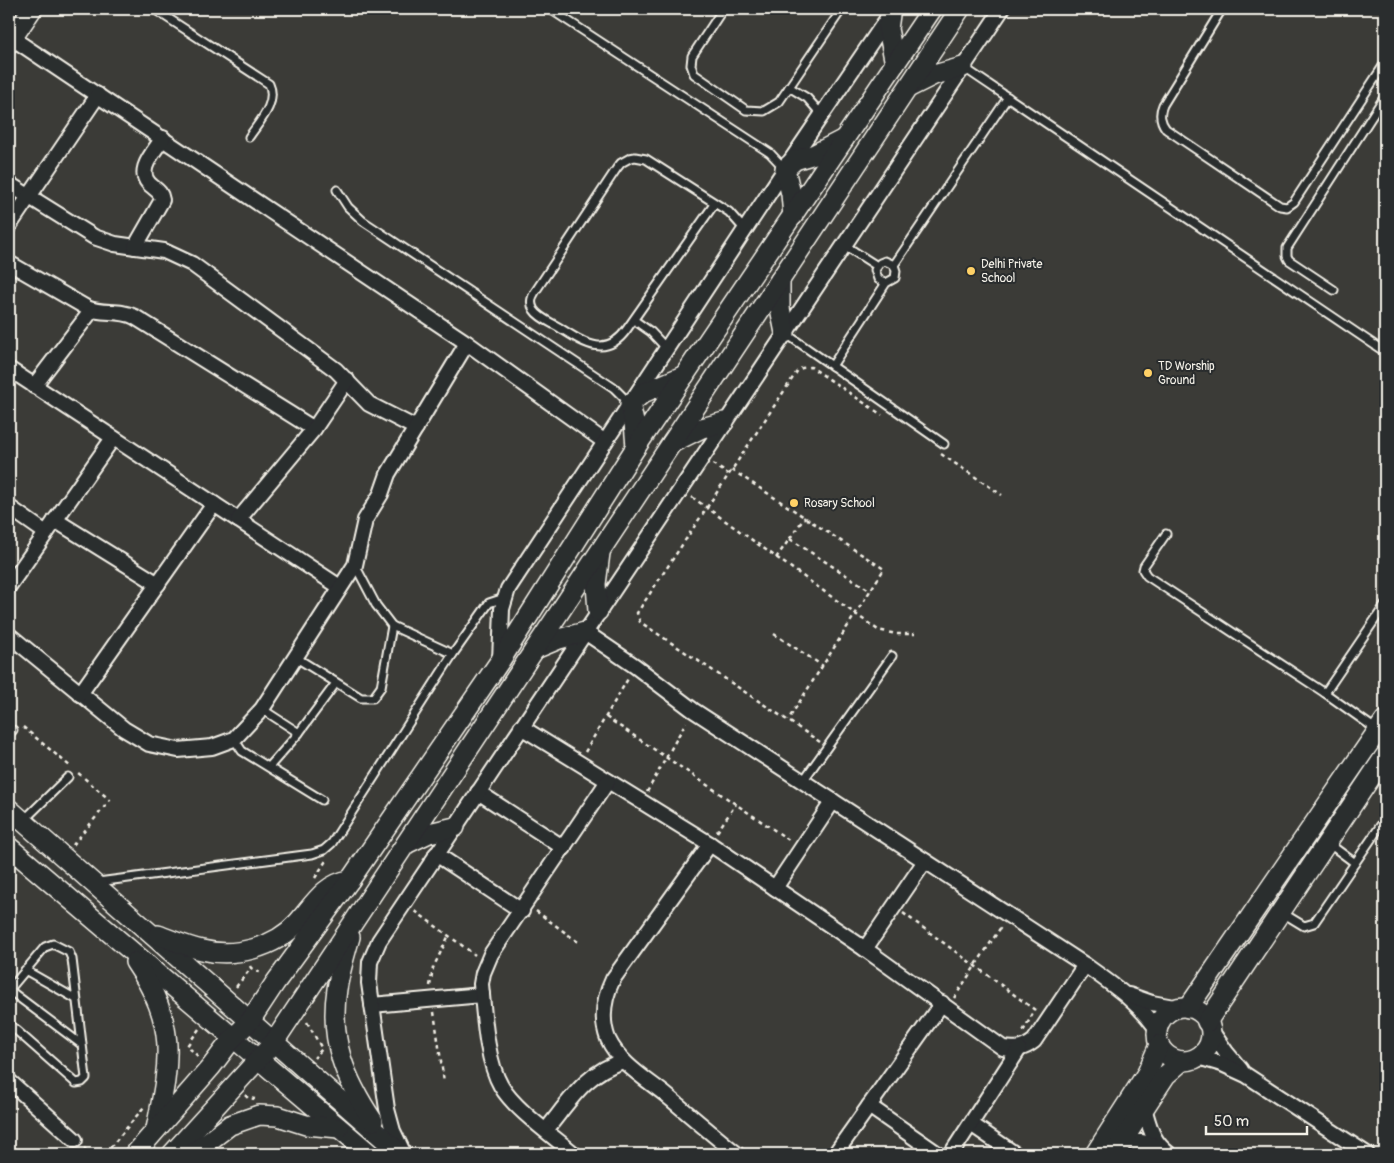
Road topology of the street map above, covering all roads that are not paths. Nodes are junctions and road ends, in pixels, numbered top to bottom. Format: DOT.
graph roads {
  1 [pos="32,9"];
  2 [pos="154,9"];
  3 [pos="550,9"];
  4 [pos="723,9"];
  5 [pos="842,9"];
  6 [pos="932,9"];
  7 [pos="960,9"];
  8 [pos="1002,9"];
  9 [pos="1222,9"];
  10 [pos="892,12"];
  11 [pos="11,40"];
  12 [pos="1385,63"];
  13 [pos="895,64"];
  14 [pos="963,67"];
  15 [pos="789,87"];
  16 [pos="906,89"];
  17 [pos="98,95"];
  18 [pos="1385,96"];
  19 [pos="1008,97"];
  20 [pos="822,115"];
  21 [pos="249,137"];
  22 [pos="163,138"];
  23 [pos="845,138"];
  24 [pos="785,170"];
  25 [pos="9,184"];
  26 [pos="337,190"];
  27 [pos="29,197"];
  28 [pos="715,203"];
  29 [pos="793,216"];
  30 [pos="9,226"];
  31 [pos="745,230"];
  32 [pos="844,245"];
  33 [pos="135,247"];
  34 [pos="9,264"];
  35 [pos="894,265"];
  36 [pos="877,266"];
  37 [pos="780,280"];
  38 [pos="886,283"];
  39 [pos="1334,290"];
  40 [pos="92,310"];
  41 [pos="634,320"];
  42 [pos="785,333"];
  43 [pos="467,343"];
  44 [pos="666,349"];
  45 [pos="1385,352"];
  46 [pos="832,366"];
  47 [pos="9,369"];
  48 [pos="686,375"];
  49 [pos="347,380"];
  50 [pos="34,386"];
  51 [pos="630,404"];
  52 [pos="724,422"];
  53 [pos="416,428"];
  54 [pos="314,429"];
  55 [pos="113,438"];
  56 [pos="605,442"];
  57 [pos="671,443"];
  58 [pos="944,444"];
  59 [pos="636,447"];
  60 [pos="214,504"];
  61 [pos="9,507"];
  62 [pos="55,520"];
  63 [pos="238,520"];
  64 [pos="46,533"];
  65 [pos="1166,534"];
  66 [pos="601,547"];
  67 [pos="355,565"];
  68 [pos="158,584"];
  69 [pos="9,586"];
  70 [pos="340,587"];
  71 [pos="504,598"];
  72 [pos="1385,605"];
  73 [pos="598,611"];
  74 [pos="392,626"];
  75 [pos="585,632"];
  76 [pos="9,635"];
  77 [pos="535,649"];
  78 [pos="453,654"];
  79 [pos="295,656"];
  80 [pos="892,656"];
  81 [pos="500,661"];
  82 [pos="336,683"];
  83 [pos="1325,693"];
  84 [pos="80,694"];
  85 [pos="262,709"];
  86 [pos="1382,725"];
  87 [pos="521,726"];
  88 [pos="300,733"];
  89 [pos="234,739"];
  90 [pos="1385,756"];
  91 [pos="269,767"];
  92 [pos="68,776"];
  93 [pos="608,781"];
  94 [pos="803,782"];
  95 [pos="478,792"];
  96 [pos="322,800"];
  97 [pos="833,801"];
  98 [pos="16,816"];
  99 [pos="1385,819"];
  100 [pos="454,827"];
  101 [pos="1327,842"];
  102 [pos="710,844"];
  103 [pos="404,845"];
  104 [pos="9,847"];
  105 [pos="564,848"];
  106 [pos="436,854"];
  107 [pos="925,861"];
  108 [pos="1355,863"];
  109 [pos="350,880"];
  110 [pos="92,882"];
  111 [pos="775,888"];
  112 [pos="524,908"];
  113 [pos="1281,912"];
  114 [pos="353,923"];
  115 [pos="147,931"];
  116 [pos="124,945"];
  117 [pos="866,949"];
  118 [pos="1085,965"];
  119 [pos="25,970"];
  120 [pos="9,990"];
  121 [pos="1126,994"];
  122 [pos="482,995"];
  123 [pos="76,999"];
  124 [pos="372,1006"];
  125 [pos="945,1006"];
  126 [pos="1184,1008"];
  127 [pos="250,1021"];
  128 [pos="9,1024"];
  129 [pos="1209,1026"];
  130 [pos="1158,1037"];
  131 [pos="233,1038"];
  132 [pos="274,1042"];
  133 [pos="81,1044"];
  134 [pos="1015,1049"];
  135 [pos="257,1058"];
  136 [pos="1190,1059"];
  137 [pos="624,1061"];
  138 [pos="1245,1074"];
  139 [pos="9,1081"];
  140 [pos="869,1106"];
  141 [pos="1144,1108"];
  142 [pos="970,1124"];
  143 [pos="339,1128"];
  144 [pos="156,1130"];
  145 [pos="546,1130"];
  146 [pos="75,1140"];
  147 [pos="386,1141"];
  148 [pos="1118,1148"];
  149 [pos="1164,1150"];
  150 [pos="135,1154"];
  151 [pos="172,1154"];
  152 [pos="192,1154"];
  153 [pos="370,1154"];
  154 [pos="402,1154"];
  155 [pos="574,1154"];
  156 [pos="738,1154"];
  157 [pos="835,1154"];
  158 [pos="938,1154"];
  159 [pos="951,1154"];
  160 [pos="1015,1154"];
  161 [pos="1095,1154"];
  162 [pos="1367,1154"];
  1 -- 11 [label="main road"];
  2 -- 21 [label="lane"];
  3 -- 24 [label="lane"];
  4 -- 15 [label="lane"];
  5 -- 15 [label="lane"];
  6 -- 13 [label="main road"];
  7 -- 16 [label="main road"];
  8 -- 14 [label="street"];
  9 -- 12 [label="lane"];
  10 -- 13 [label="main road"];
  10 -- 20 [label="street"];
  11 -- 17 [label="street"];
  13 -- 23 [label="main road"];
  14 -- 16 [label="main road"];
  14 -- 19 [label="lane"];
  14 -- 32 [label="street"];
  15 -- 20 [label="lane"];
  16 -- 37 [label="main road"];
  17 -- 22 [label="street"];
  17 -- 27 [label="street"];
  18 -- 39 [label="lane"];
  19 -- 35 [label="lane"];
  19 -- 45 [label="lane"];
  20 -- 24 [label="street"];
  22 -- 33 [label="street"];
  22 -- 43 [label="street"];
  23 -- 24 [label="main road"];
  23 -- 29 [label="main road"];
  24 -- 29 [label="main road"];
  24 -- 31 [label="street"];
  25 -- 27 [label="street"];
  26 -- 51 [label="lane"];
  27 -- 30 [label="street"];
  27 -- 33 [label="street"];
  28 -- 31 [label="lane"];
  28 -- 41 [label="lane"];
  28 -- 41 [label="lane"];
  29 -- 48 [label="main road"];
  31 -- 44 [label="street"];
  32 -- 36 [label="lane"];
  32 -- 42 [label="street"];
  33 -- 49 [label="street"];
  34 -- 40 [label="street"];
  35 -- 36 [label="lane"];
  35 -- 38 [label="lane"];
  36 -- 38 [label="lane"];
  37 -- 42 [label="main road"];
  37 -- 57 [label="main road"];
  38 -- 46 [label="lane"];
  40 -- 50 [label="street"];
  40 -- 54 [label="street"];
  41 -- 44 [label="lane"];
  42 -- 46 [label="lane"];
  42 -- 52 [label="street"];
  43 -- 53 [label="street"];
  43 -- 56 [label="street"];
  44 -- 51 [label="street"];
  46 -- 58 [label="lane"];
  47 -- 50 [label="street"];
  48 -- 51 [label="main road"];
  48 -- 59 [label="main road"];
  49 -- 53 [label="street"];
  49 -- 54 [label="street"];
  50 -- 55 [label="street"];
  51 -- 56 [label="street"];
  51 -- 59 [label="main road"];
  52 -- 57 [label="main road"];
  52 -- 73 [label="street"];
  53 -- 67 [label="street"];
  54 -- 63 [label="street"];
  55 -- 60 [label="street"];
  55 -- 62 [label="street"];
  56 -- 71 [label="street"];
  57 -- 66 [label="main road"];
  59 -- 81 [label="main road"];
  60 -- 63 [label="street"];
  60 -- 68 [label="street"];
  61 -- 64 [label="street"];
  62 -- 64 [label="street"];
  62 -- 68 [label="street"];
  63 -- 70 [label="street"];
  64 -- 69 [label="street"];
  65 -- 83 [label="lane"];
  66 -- 73 [label="main road"];
  66 -- 77 [label="main road"];
  67 -- 70 [label="street"];
  67 -- 74 [label="lane"];
  68 -- 84 [label="street"];
  70 -- 79 [label="street"];
  71 -- 78 [label="lane"];
  71 -- 81 [label="street"];
  72 -- 83 [label="lane"];
  73 -- 75 [label="street"];
  74 -- 78 [label="lane"];
  74 -- 82 [label="lane"];
  75 -- 77 [label="main road"];
  75 -- 87 [label="street"];
  75 -- 94 [label="street"];
  76 -- 84 [label="street"];
  77 -- 103 [label="main road"];
  78 -- 110 [label="lane"];
  79 -- 82 [label="lane"];
  79 -- 85 [label="street"];
  80 -- 94 [label="lane"];
  81 -- 109 [label="main road"];
  82 -- 88 [label="lane"];
  83 -- 86 [label="lane"];
  84 -- 89 [label="street"];
  85 -- 88 [label="lane"];
  85 -- 89 [label="street"];
  86 -- 126 [label="main road"];
  87 -- 93 [label="street"];
  87 -- 95 [label="street"];
  88 -- 91 [label="lane"];
  89 -- 91 [label="lane"];
  90 -- 101 [label="main road"];
  91 -- 96 [label="lane"];
  92 -- 98 [label="lane"];
  93 -- 102 [label="street"];
  93 -- 105 [label="street"];
  94 -- 97 [label="street"];
  95 -- 100 [label="street"];
  95 -- 105 [label="street"];
  97 -- 107 [label="street"];
  97 -- 111 [label="street"];
  98 -- 110 [label="main road"];
  99 -- 108 [label="lane"];
  100 -- 103 [label="main road"];
  100 -- 106 [label="street"];
  101 -- 108 [label="lane"];
  101 -- 113 [label="main road"];
  102 -- 111 [label="street"];
  102 -- 137 [label="street"];
  103 -- 114 [label="main road"];
  104 -- 116 [label="main road"];
  105 -- 112 [label="street"];
  106 -- 112 [label="street"];
  106 -- 124 [label="street"];
  107 -- 117 [label="street"];
  107 -- 118 [label="street"];
  108 -- 113 [label="lane"];
  109 -- 115 [label="main road"];
  109 -- 127 [label="main road"];
  110 -- 115 [label="main road"];
  111 -- 117 [label="street"];
  112 -- 122 [label="street"];
  113 -- 129 [label="main road"];
  114 -- 132 [label="main road"];
  114 -- 147 [label="main road"];
  115 -- 127 [label="main road"];
  116 -- 131 [label="main road"];
  116 -- 144 [label="main road"];
  117 -- 125 [label="street"];
  118 -- 121 [label="street"];
  118 -- 134 [label="street"];
  119 -- 120 [label="lane"];
  119 -- 123 [label="lane"];
  119 -- 123 [label="lane"];
  120 -- 133 [label="lane"];
  121 -- 126 [label="street"];
  121 -- 130 [label="street"];
  122 -- 124 [label="street"];
  122 -- 145 [label="street"];
  123 -- 133 [label="lane"];
  124 -- 154 [label="street"];
  125 -- 134 [label="street"];
  125 -- 140 [label="street"];
  126 -- 129 [label="main road"];
  126 -- 130 [label="main road"];
  127 -- 131 [label="main road"];
  127 -- 132 [label="main road"];
  128 -- 133 [label="lane"];
  129 -- 136 [label="main road"];
  129 -- 138 [label="street"];
  130 -- 136 [label="main road"];
  130 -- 161 [label="main road"];
  131 -- 135 [label="main road"];
  131 -- 144 [label="main road"];
  132 -- 135 [label="main road"];
  132 -- 147 [label="main road"];
  134 -- 142 [label="street"];
  135 -- 143 [label="main road"];
  135 -- 151 [label="main road"];
  136 -- 138 [label="street"];
  136 -- 141 [label="main road"];
  137 -- 145 [label="street"];
  137 -- 156 [label="street"];
  138 -- 162 [label="street"];
  139 -- 146 [label="street"];
  140 -- 157 [label="street"];
  140 -- 158 [label="street"];
  141 -- 148 [label="main road"];
  141 -- 149 [label="street"];
  142 -- 159 [label="street"];
  142 -- 160 [label="street"];
  143 -- 152 [label="main road"];
  143 -- 153 [label="main road"];
  144 -- 150 [label="main road"];
  145 -- 155 [label="street"];
  147 -- 154 [label="main road"];
  148 -- 149 [label="street"];
}
